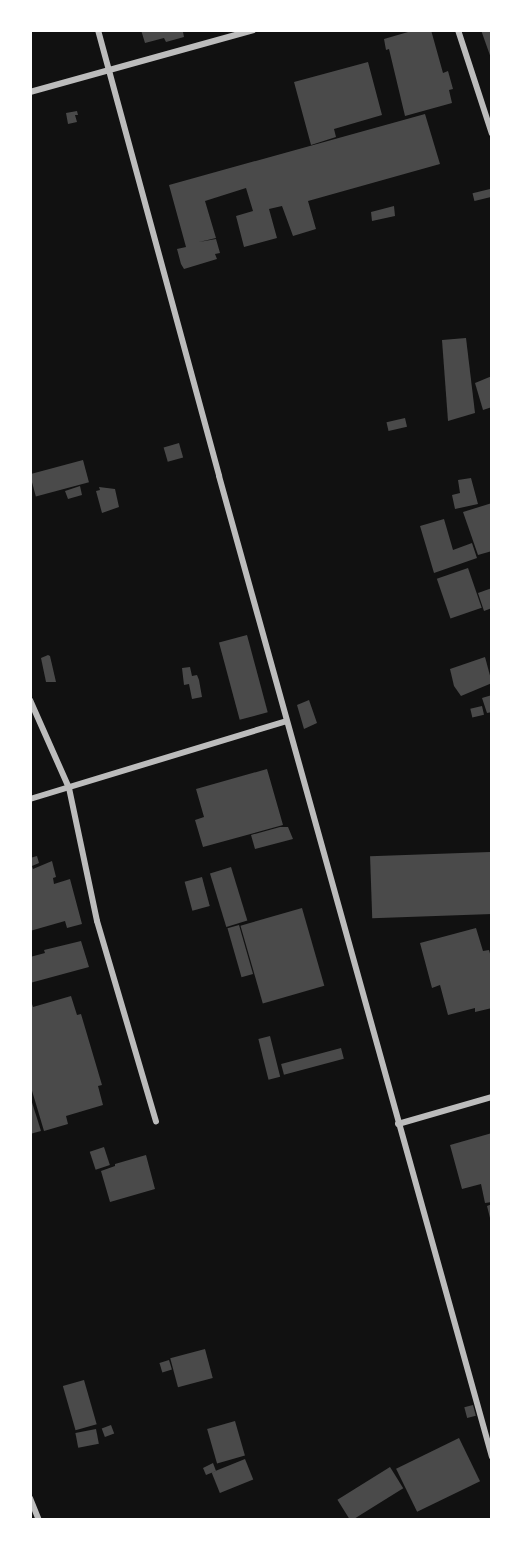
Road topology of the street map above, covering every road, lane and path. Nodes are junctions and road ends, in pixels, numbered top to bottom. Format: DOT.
graph roads {
  1 [pos="98,30"];
  2 [pos="254,30"];
  3 [pos="458,30"];
  4 [pos="110,69"];
  5 [pos="30,92"];
  6 [pos="492,134"];
  7 [pos="30,700"];
  8 [pos="286,720"];
  9 [pos="69,788"];
  10 [pos="30,799"];
  11 [pos="492,1097"];
  12 [pos="156,1122"];
  13 [pos="399,1124"];
  14 [pos="492,1457"];
  15 [pos="30,1498"];
  16 [pos="39,1520"];
  1 -- 4 [label="street"];
  2 -- 4 [label="street"];
  3 -- 6 [label="street"];
  4 -- 5 [label="street"];
  4 -- 8 [label="street"];
  7 -- 9 [label="street"];
  8 -- 9 [label="street"];
  8 -- 13 [label="street"];
  9 -- 10 [label="street"];
  9 -- 12 [label="street"];
  11 -- 13 [label="street"];
  13 -- 14 [label="street"];
  15 -- 16 [label="street"];
}
